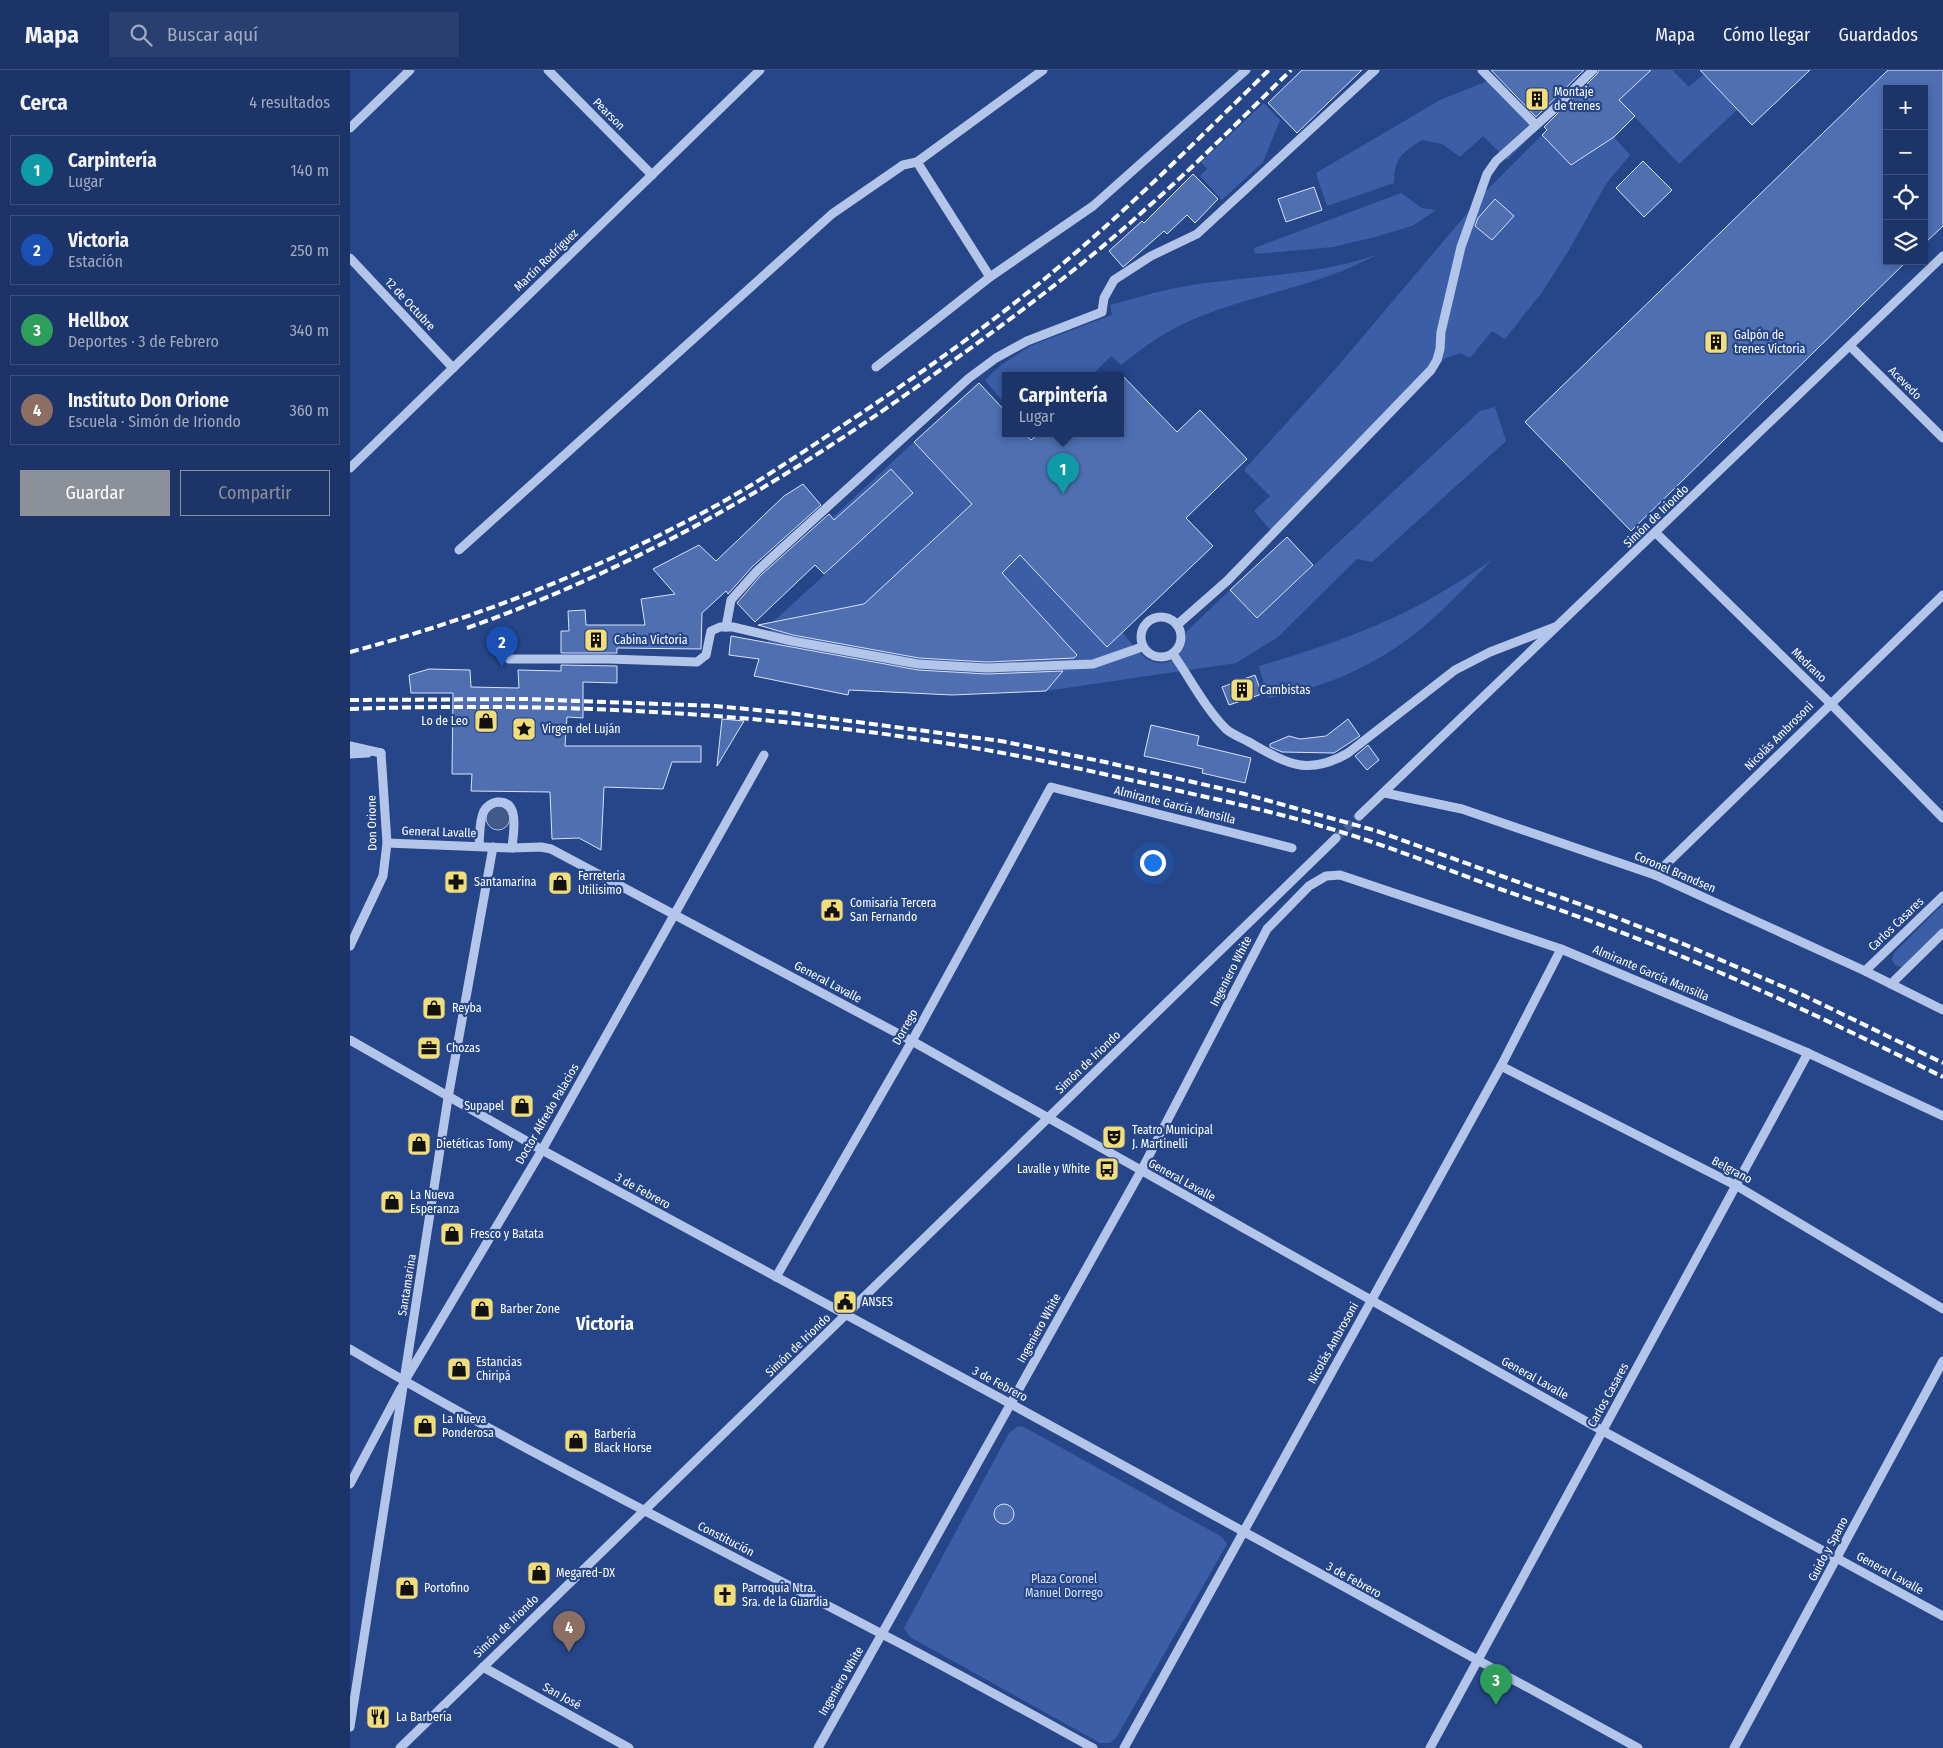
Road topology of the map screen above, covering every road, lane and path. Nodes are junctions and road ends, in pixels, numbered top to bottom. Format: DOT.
graph roads {
  1 [pos="410,70"];
  2 [pos="548,70"];
  3 [pos="760,70"];
  4 [pos="1043,70"];
  5 [pos="1246,70"];
  6 [pos="1375,70"];
  7 [pos="1482,70"];
  8 [pos="1594,70"];
  9 [pos="1536,125"];
  10 [pos="350,128"];
  11 [pos="917,162"];
  12 [pos="652,175"];
  13 [pos="1943,256"];
  14 [pos="350,258"];
  15 [pos="990,277"];
  16 [pos="1850,346"];
  17 [pos="876,367"];
  18 [pos="453,368"];
  19 [pos="1943,438"];
  20 [pos="350,468"];
  21 [pos="1656,533"];
  22 [pos="459,550"];
  23 [pos="1943,595"];
  24 [pos="1177,625"];
  25 [pos="1559,625"];
  26 [pos="726,627"];
  27 [pos="1142,647"];
  28 [pos="1173,654"];
  29 [pos="509,659"];
  30 [pos="1830,703"];
  31 [pos="350,746"];
  32 [pos="381,753"];
  33 [pos="350,754"];
  34 [pos="764,755"];
  35 [pos="1051,787"];
  36 [pos="1385,793"];
  37 [pos="1358,816"];
  38 [pos="1943,818"];
  39 [pos="1336,838"];
  40 [pos="386,843"];
  41 [pos="479,846"];
  42 [pos="493,847"];
  43 [pos="512,848"];
  44 [pos="1292,848"];
  45 [pos="1655,875"];
  46 [pos="1943,896"];
  47 [pos="676,914"];
  48 [pos="1255,918"];
  49 [pos="1267,929"];
  50 [pos="1943,934"];
  51 [pos="350,946"];
  52 [pos="1562,949"];
  53 [pos="1865,971"];
  54 [pos="1891,984"];
  55 [pos="1943,1010"];
  56 [pos="350,1040"];
  57 [pos="912,1041"];
  58 [pos="1808,1053"];
  59 [pos="1501,1066"];
  60 [pos="448,1098"];
  61 [pos="1943,1116"];
  62 [pos="1048,1118"];
  63 [pos="542,1150"];
  64 [pos="1141,1171"];
  65 [pos="1737,1186"];
  66 [pos="776,1277"];
  67 [pos="1371,1300"];
  68 [pos="1943,1309"];
  69 [pos="846,1316"];
  70 [pos="350,1349"];
  71 [pos="1943,1361"];
  72 [pos="405,1381"];
  73 [pos="1011,1404"];
  74 [pos="1603,1431"];
  75 [pos="350,1484"];
  76 [pos="644,1511"];
  77 [pos="1244,1533"];
  78 [pos="1837,1558"];
  79 [pos="1943,1616"];
  80 [pos="882,1634"];
  81 [pos="1477,1662"];
  82 [pos="482,1666"];
  83 [pos="350,1727"];
  84 [pos="400,1748"];
  85 [pos="629,1748"];
  86 [pos="818,1748"];
  87 [pos="1093,1748"];
  88 [pos="1124,1748"];
  89 [pos="1430,1748"];
  90 [pos="1638,1748"];
  91 [pos="1734,1748"];
  1 -- 10 [label="street"];
  2 -- 12 [label="street, Pearson"];
  3 -- 12 [label="street, Martín Rodríguez"];
  4 -- 11 [label="street"];
  5 -- 15 [label="street"];
  6 -- 26 [label="street"];
  7 -- 9 [label="street"];
  8 -- 9 [label="street"];
  9 -- 24 [label="street"];
  11 -- 15 [label="street"];
  11 -- 22 [label="street"];
  12 -- 18 [label="street, Martín Rodríguez"];
  13 -- 16 [label="street, Simón de Iriondo"];
  14 -- 18 [label="street, 12 de Octubre"];
  15 -- 17 [label="street"];
  16 -- 19 [label="street, Acevedo"];
  16 -- 21 [label="street, Simón de Iriondo"];
  18 -- 20 [label="street, Martín Rodríguez"];
  21 -- 25 [label="street, Simón de Iriondo"];
  21 -- 30 [label="street, Medrano"];
  23 -- 30 [label="street, Nicolás Ambrosoni"];
  24 -- 27 [label="street"];
  24 -- 28 [label="street"];
  25 -- 28 [label="street"];
  25 -- 36 [label="street, Simón de Iriondo"];
  26 -- 27 [label="street"];
  26 -- 29 [label="street"];
  27 -- 28 [label="street"];
  30 -- 38 [label="street, Medrano"];
  30 -- 45 [label="street, Nicolás Ambrosoni"];
  31 -- 32 [label="street"];
  32 -- 33 [label="street"];
  32 -- 40 [label="street, Don Orione"];
  34 -- 47 [label="street, Doctor Alfredo Palacios"];
  35 -- 44 [label="street, Almirante García Mansilla"];
  35 -- 57 [label="street, Dorrego"];
  36 -- 37 [label="street, Simón de Iriondo"];
  36 -- 45 [label="street, Coronel Brandsen"];
  39 -- 48 [label="street, Simón de Iriondo"];
  40 -- 41 [label="street, General Lavalle"];
  40 -- 51 [label="street, Don Orione"];
  41 -- 42 [label="street, General Lavalle"];
  41 -- 43 [label="street"];
  42 -- 43 [label="street, General Lavalle"];
  42 -- 60 [label="street, Santamarina"];
  43 -- 47 [label="street, General Lavalle"];
  45 -- 53 [label="street, Coronel Brandsen"];
  46 -- 53 [label="street, Carlos Casares"];
  47 -- 57 [label="street, General Lavalle"];
  47 -- 63 [label="street, Doctor Alfredo Palacios"];
  48 -- 49 [label="street, Ingeniero White"];
  48 -- 62 [label="street, Simón de Iriondo"];
  49 -- 52 [label="street, Almirante García Mansilla"];
  49 -- 64 [label="street, Ingeniero White"];
  50 -- 54 [label="street"];
  52 -- 58 [label="street, Almirante García Mansilla"];
  52 -- 59 [label="street, Nicolás Ambrosoni"];
  53 -- 54 [label="street, Coronel Brandsen"];
  54 -- 55 [label="street, Coronel Brandsen"];
  56 -- 60 [label="street, 3 de Febrero"];
  57 -- 62 [label="street, General Lavalle"];
  57 -- 66 [label="street, Dorrego"];
  58 -- 61 [label="street, Almirante García Mansilla"];
  58 -- 65 [label="street, Carlos Casares"];
  59 -- 65 [label="street, Belgrano"];
  59 -- 67 [label="street, Nicolás Ambrosoni"];
  60 -- 63 [label="street, 3 de Febrero"];
  60 -- 72 [label="street, Santamarina"];
  62 -- 64 [label="street, General Lavalle"];
  62 -- 69 [label="street, Simón de Iriondo"];
  63 -- 66 [label="street, 3 de Febrero"];
  63 -- 72 [label="street, Doctor Alfredo Palacios"];
  64 -- 67 [label="street, General Lavalle"];
  64 -- 73 [label="street, Ingeniero White"];
  65 -- 68 [label="street, Belgrano"];
  65 -- 74 [label="street, Carlos Casares"];
  66 -- 69 [label="street, 3 de Febrero"];
  67 -- 74 [label="street, General Lavalle"];
  67 -- 77 [label="street, Nicolás Ambrosoni"];
  69 -- 73 [label="street, 3 de Febrero"];
  69 -- 76 [label="street, Simón de Iriondo"];
  70 -- 72 [label="street, Constitución"];
  71 -- 78 [label="street, Guido y Spano"];
  72 -- 75 [label="street, Doctor Alfredo Palacios"];
  72 -- 76 [label="street, Constitución"];
  72 -- 83 [label="street, Santamarina"];
  73 -- 77 [label="street, 3 de Febrero"];
  73 -- 80 [label="street, Ingeniero White"];
  74 -- 78 [label="street, General Lavalle"];
  74 -- 81 [label="street, Carlos Casares"];
  76 -- 80 [label="street, Constitución"];
  76 -- 82 [label="street, Simón de Iriondo"];
  77 -- 81 [label="street, 3 de Febrero"];
  77 -- 88 [label="street, Nicolás Ambrosoni"];
  78 -- 79 [label="street, General Lavalle"];
  78 -- 91 [label="street, Guido y Spano"];
  80 -- 86 [label="street, Ingeniero White"];
  80 -- 87 [label="street, Constitución"];
  81 -- 89 [label="street, Carlos Casares"];
  81 -- 90 [label="street, 3 de Febrero"];
  82 -- 84 [label="street, Simón de Iriondo"];
  82 -- 85 [label="street, San José"];
}
